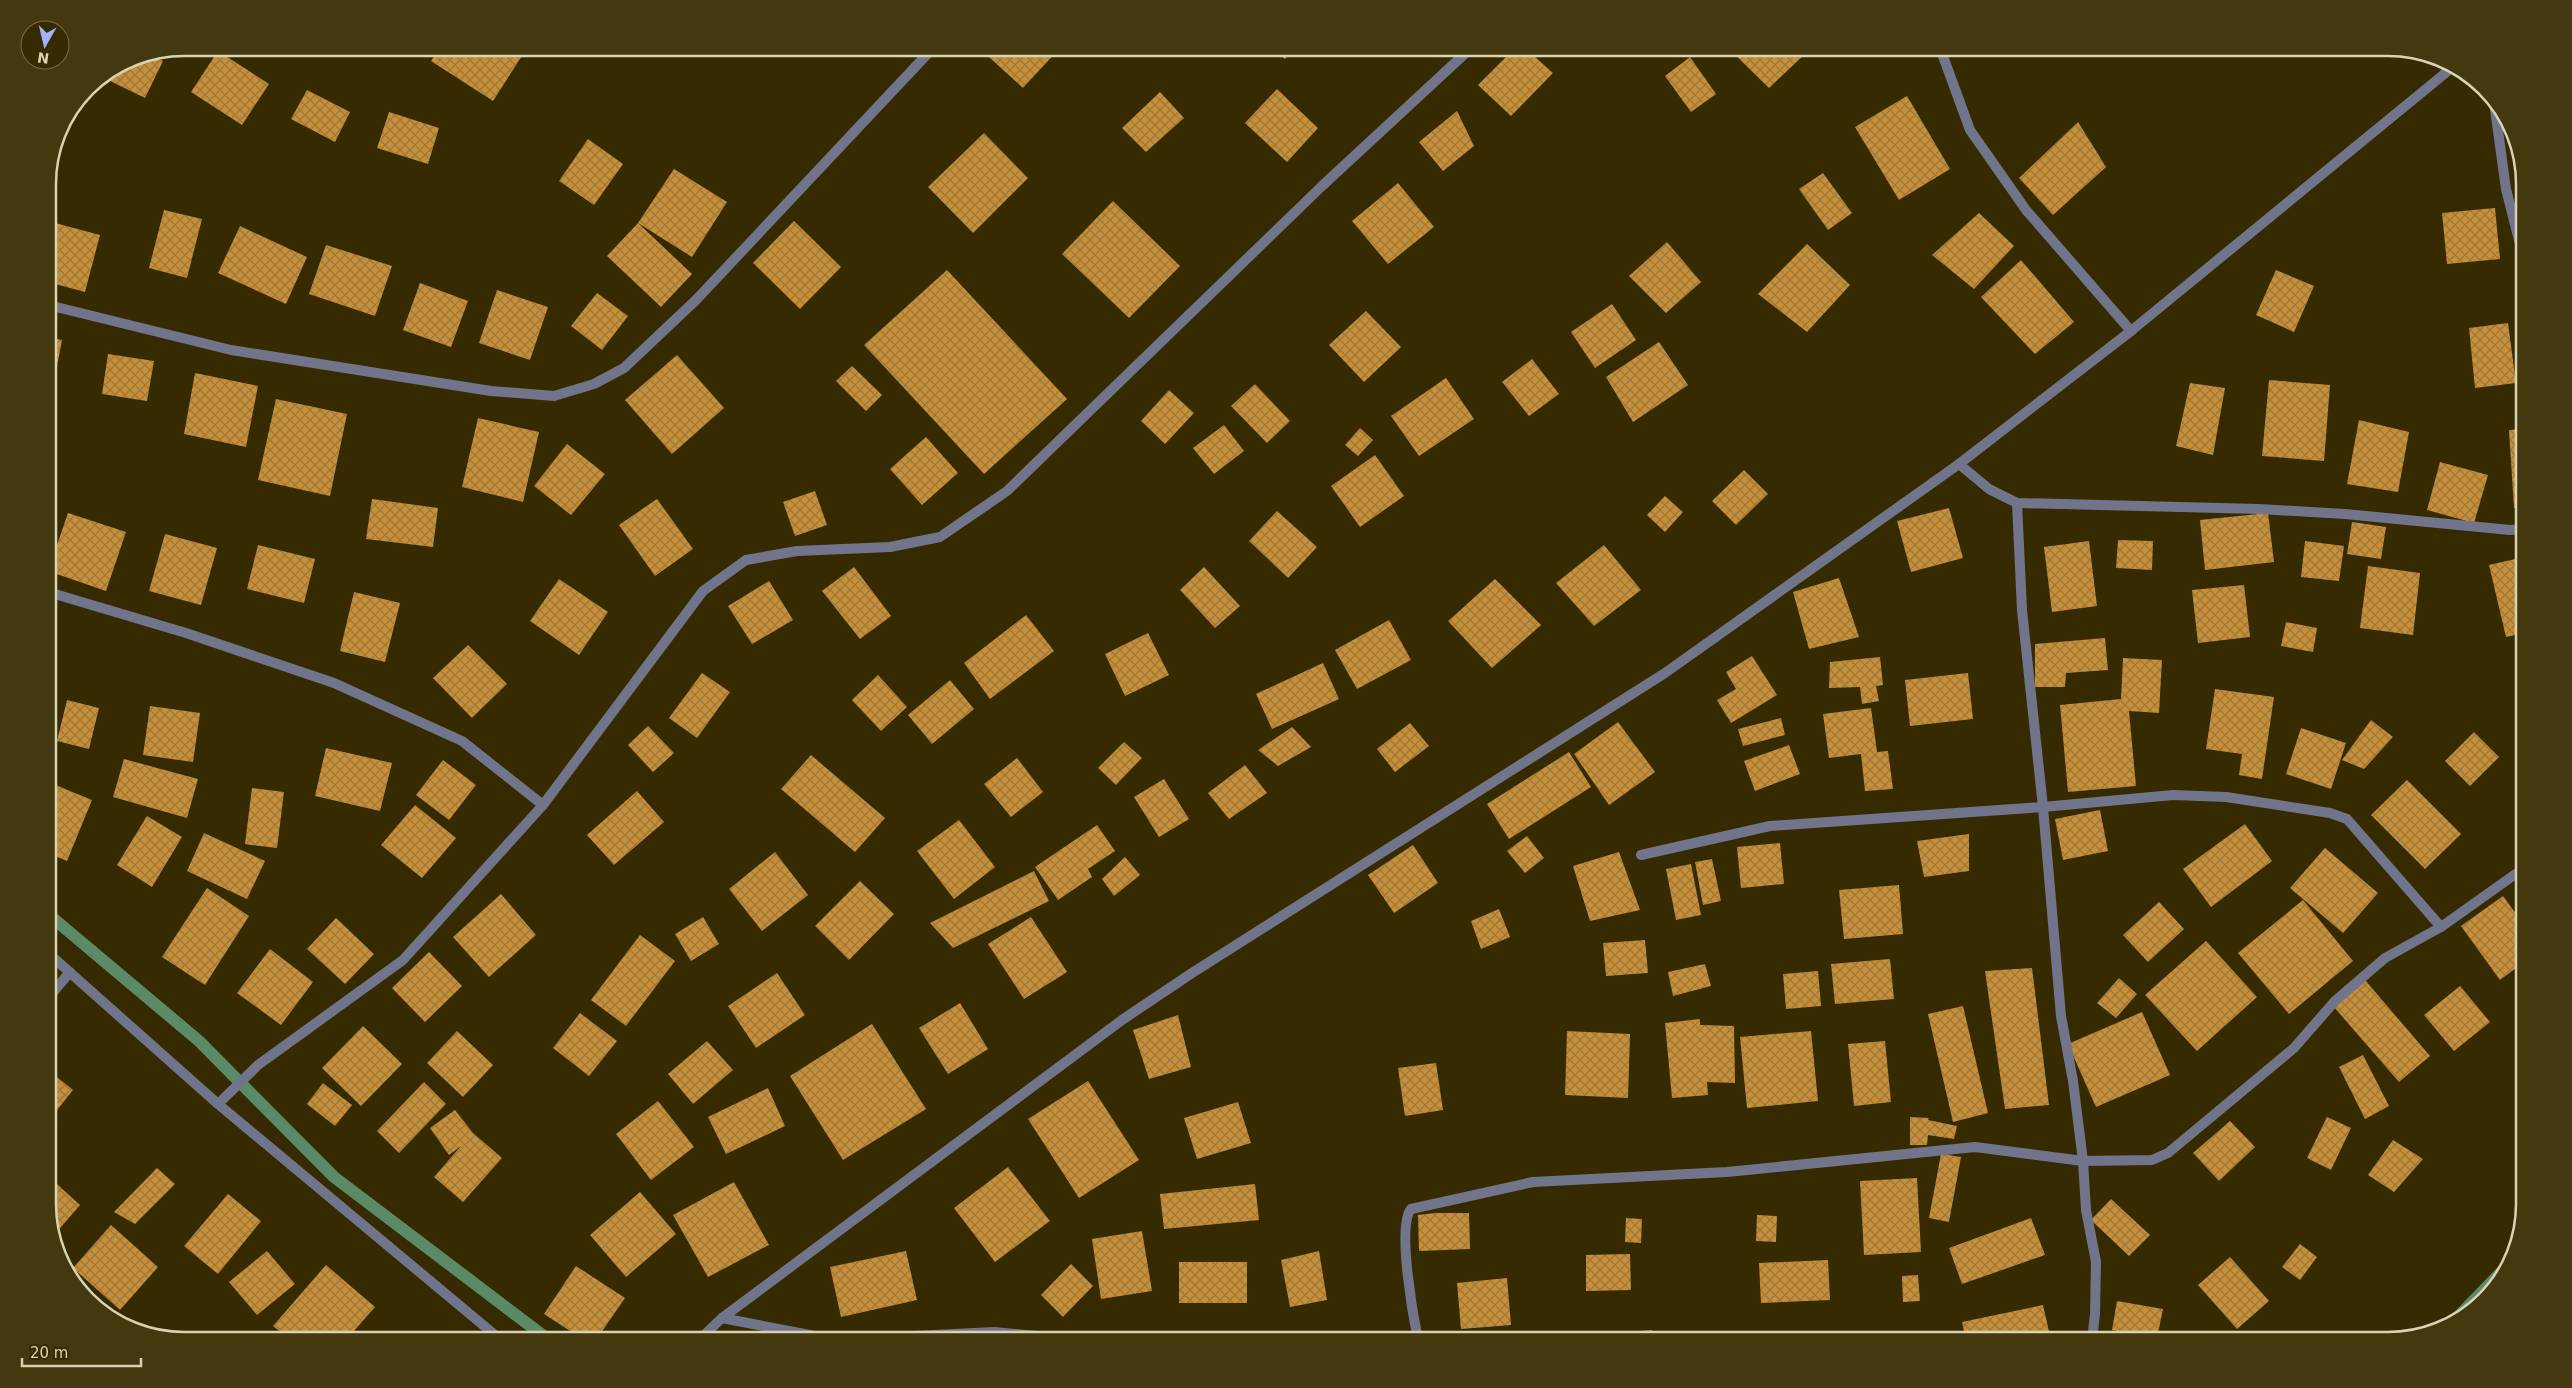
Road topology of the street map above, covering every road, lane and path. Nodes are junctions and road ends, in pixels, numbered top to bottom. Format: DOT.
graph roads {
  1 [pos="925,56"];
  2 [pos="1462,56"];
  3 [pos="1943,56"];
  4 [pos="2448,71"];
  5 [pos="2496,116"];
  6 [pos="2515,225"];
  7 [pos="57,307"];
  8 [pos="2131,331"];
  9 [pos="1958,464"];
  10 [pos="2017,503"];
  11 [pos="2515,529"];
  12 [pos="57,595"];
  13 [pos="543,806"];
  14 [pos="2043,807"];
  15 [pos="1641,855"];
  16 [pos="2516,874"];
  17 [pos="2441,927"];
  18 [pos="57,961"];
  19 [pos="70,972"];
  20 [pos="57,987"];
  21 [pos="218,1104"];
  22 [pos="2083,1161"];
  23 [pos="722,1318"];
  24 [pos="492,1332"];
  25 [pos="707,1332"];
  26 [pos="795,1332"];
  27 [pos="1416,1332"];
  28 [pos="2093,1332"];
  1 -- 7 [label="street"];
  2 -- 13 [label="street"];
  3 -- 8 [label="street"];
  4 -- 8 [label="street"];
  5 -- 6 [label="street"];
  8 -- 9 [label="street"];
  9 -- 10 [label="street"];
  9 -- 23 [label="street"];
  10 -- 11 [label="street"];
  10 -- 14 [label="street"];
  12 -- 13 [label="street"];
  13 -- 21 [label="street"];
  14 -- 15 [label="street"];
  14 -- 17 [label="street"];
  14 -- 22 [label="street"];
  16 -- 17 [label="street"];
  17 -- 22 [label="street"];
  18 -- 19 [label="street"];
  19 -- 20 [label="street"];
  19 -- 21 [label="street"];
  21 -- 24 [label="street"];
  22 -- 27 [label="street"];
  22 -- 28 [label="street"];
  23 -- 25 [label="street"];
  23 -- 26 [label="street"];
}
